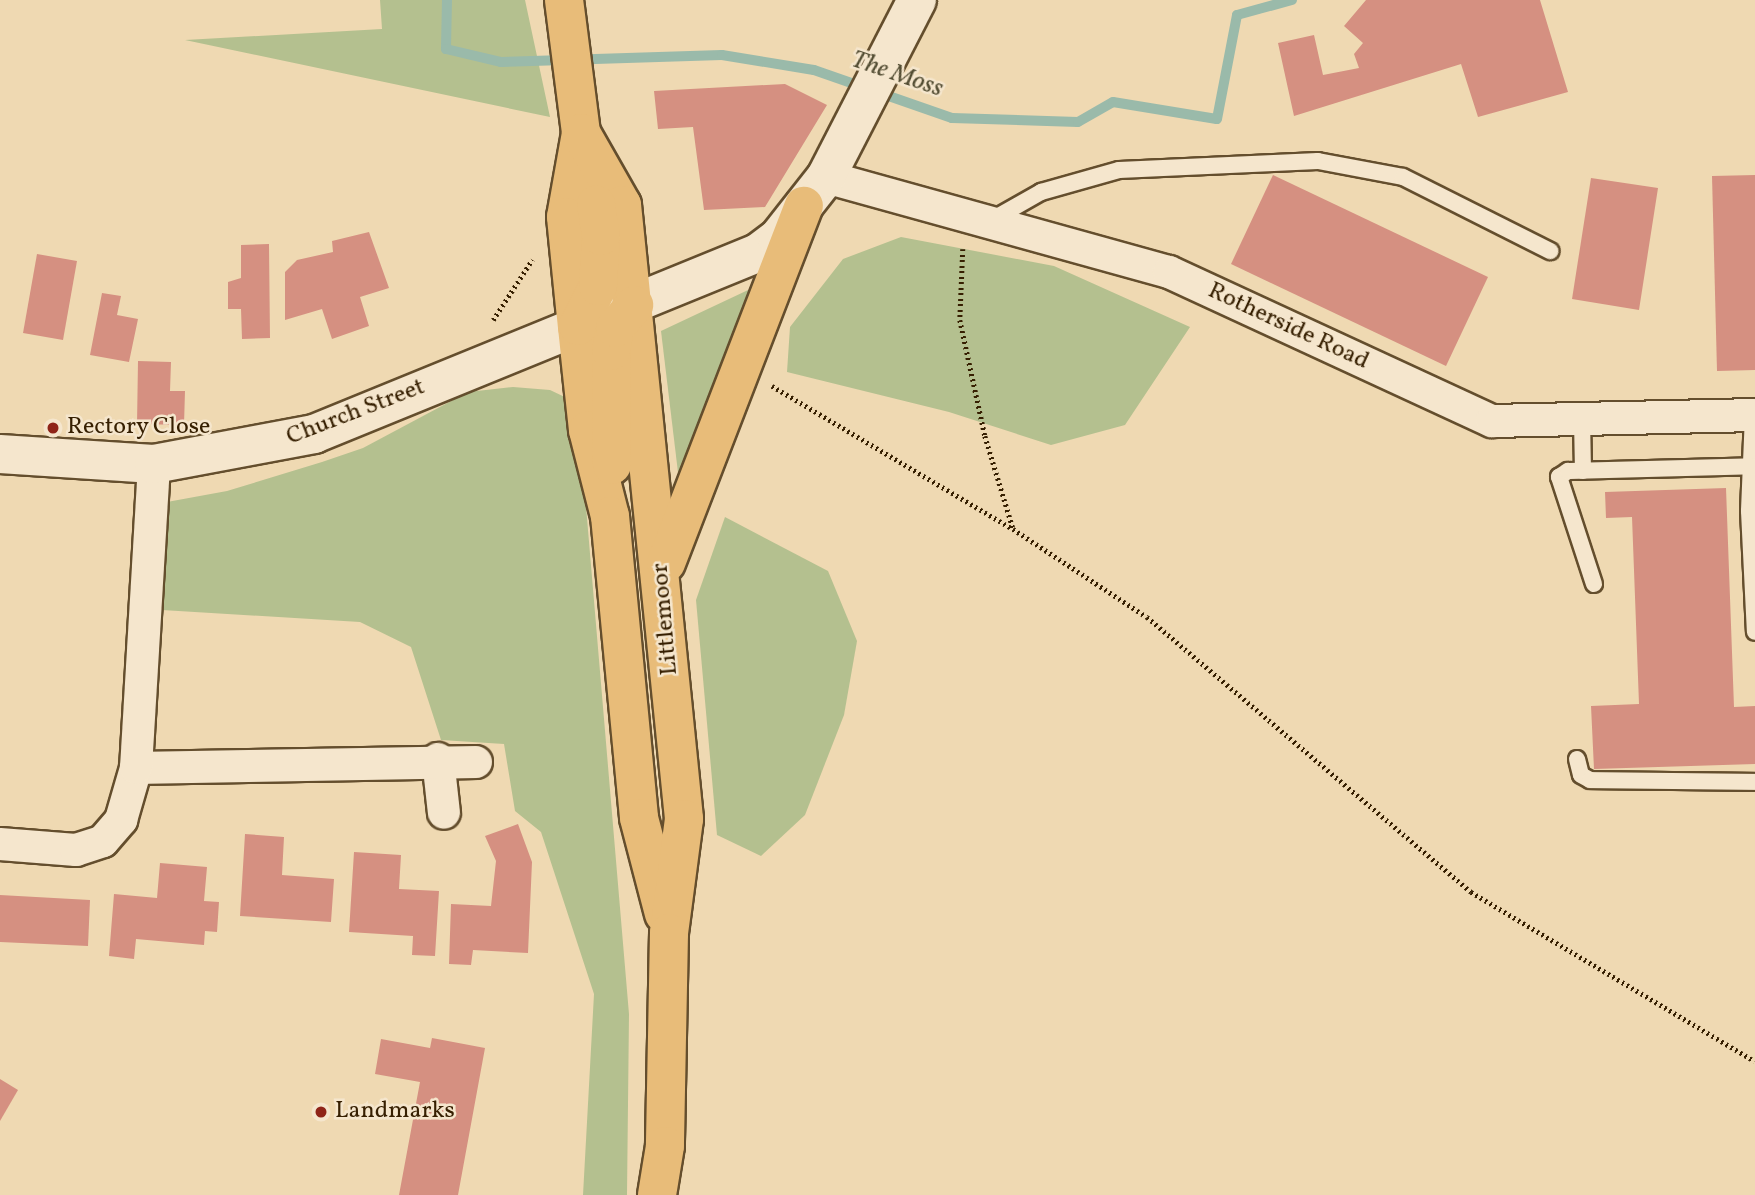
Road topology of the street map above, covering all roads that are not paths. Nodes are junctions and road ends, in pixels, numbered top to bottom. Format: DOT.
graph roads {
  1 [pos="564,0"];
  2 [pos="917,0"];
  3 [pos="581,133"];
  4 [pos="815,191"];
  5 [pos="976,219"];
  6 [pos="1550,251"];
  7 [pos="634,305"];
  8 [pos="577,327"];
  9 [pos="1754,415"];
  10 [pos="1582,419"];
  11 [pos="0,454"];
  12 [pos="154,464"];
  13 [pos="1755,466"];
  14 [pos="1583,471"];
  15 [pos="610,516"];
  16 [pos="662,572"];
  17 [pos="1594,584"];
  18 [pos="1755,632"];
  19 [pos="438,759"];
  20 [pos="1577,759"];
  21 [pos="475,762"];
  22 [pos="136,768"];
  23 [pos="1755,782"];
  24 [pos="444,813"];
  25 [pos="0,844"];
  26 [pos="669,933"];
  27 [pos="657,1195"];
  1 -- 3 [label="main road"];
  2 -- 4 [label="main road, Church Street"];
  3 -- 7 [label="main road, Littlemoor"];
  3 -- 8 [label="main road"];
  4 -- 5 [label="street, Rotherside Road"];
  4 -- 7 [label="main road, Church Street"];
  4 -- 16 [label="main road"];
  5 -- 6 [label="lane"];
  5 -- 10 [label="street, Rotherside Road"];
  7 -- 8 [label="main road, Church Street"];
  7 -- 15 [label="main road"];
  7 -- 16 [label="main road, Littlemoor"];
  8 -- 12 [label="main road, Church Street"];
  8 -- 15 [label="main road, Littlemoor"];
  9 -- 10 [label="street, Rotherside Road"];
  9 -- 13 [label="lane"];
  10 -- 14 [label="lane"];
  11 -- 12 [label="main road, Church Street"];
  12 -- 22 [label="street"];
  13 -- 14 [label="lane"];
  13 -- 18 [label="lane"];
  14 -- 17 [label="lane"];
  15 -- 26 [label="main road, Littlemoor"];
  16 -- 26 [label="main road, Littlemoor"];
  19 -- 21 [label="street"];
  19 -- 22 [label="street"];
  19 -- 24 [label="street"];
  20 -- 23 [label="lane"];
  22 -- 25 [label="street"];
  26 -- 27 [label="main road, Littlemoor"];
}
